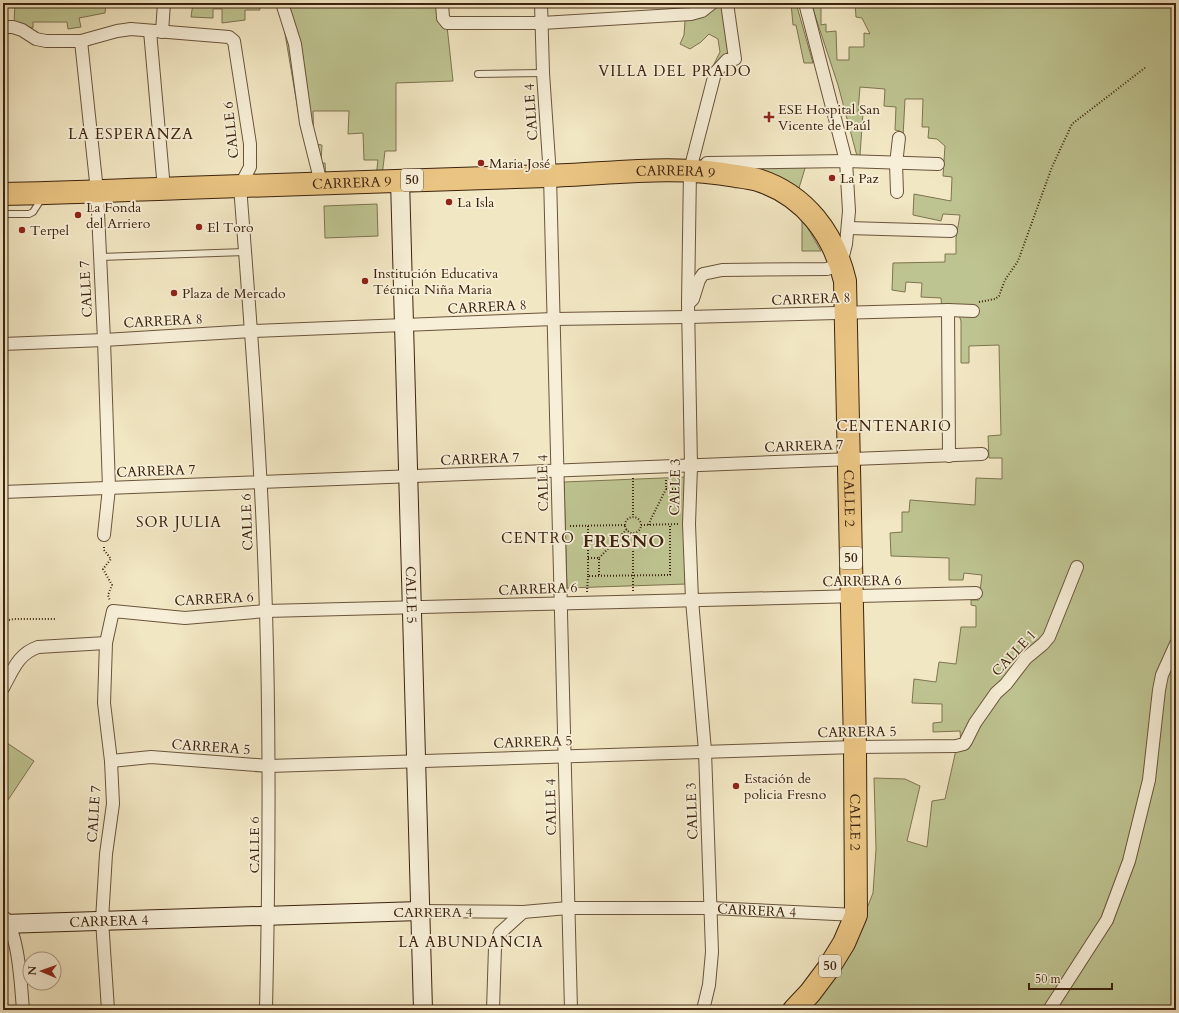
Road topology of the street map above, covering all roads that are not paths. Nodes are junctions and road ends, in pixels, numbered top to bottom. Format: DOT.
graph roads {
  1 [pos="164,3"];
  2 [pos="282,3"];
  3 [pos="442,3"];
  4 [pos="541,3"];
  5 [pos="712,3"];
  6 [pos="727,3"];
  7 [pos="805,3"];
  8 [pos="542,23"];
  9 [pos="3,27"];
  10 [pos="150,31"];
  11 [pos="162,32"];
  12 [pos="81,41"];
  13 [pos="543,73"];
  14 [pos="478,74"];
  15 [pos="899,138"];
  16 [pos="846,161"];
  17 [pos="896,164"];
  18 [pos="938,164"];
  19 [pos="691,167"];
  20 [pos="550,176"];
  21 [pos="400,180"];
  22 [pos="321,183"];
  23 [pos="240,186"];
  24 [pos="164,189"];
  25 [pos="97,191"];
  26 [pos="897,192"];
  27 [pos="3,194"];
  28 [pos="45,194"];
  29 [pos="810,212"];
  30 [pos="3,214"];
  31 [pos="848,228"];
  32 [pos="951,231"];
  33 [pos="245,252"];
  34 [pos="100,257"];
  35 [pos="841,264"];
  36 [pos="688,304"];
  37 [pos="948,310"];
  38 [pos="973,311"];
  39 [pos="846,312"];
  40 [pos="688,317"];
  41 [pos="554,319"];
  42 [pos="404,326"];
  43 [pos="252,331"];
  44 [pos="104,340"];
  45 [pos="3,344"];
  46 [pos="982,454"];
  47 [pos="949,456"];
  48 [pos="849,460"];
  49 [pos="690,466"];
  50 [pos="557,471"];
  51 [pos="408,477"];
  52 [pos="261,482"];
  53 [pos="109,488"];
  54 [pos="3,492"];
  55 [pos="104,535"];
  56 [pos="1077,567"];
  57 [pos="976,593"];
  58 [pos="852,596"];
  59 [pos="692,600"];
  60 [pos="561,604"];
  61 [pos="412,608"];
  62 [pos="266,612"];
  63 [pos="112,616"];
  64 [pos="106,642"];
  65 [pos="1176,644"];
  66 [pos="3,688"];
  67 [pos="956,746"];
  68 [pos="855,747"];
  69 [pos="705,751"];
  70 [pos="565,756"];
  71 [pos="416,760"];
  72 [pos="112,761"];
  73 [pos="269,766"];
  74 [pos="568,908"];
  75 [pos="710,908"];
  76 [pos="420,911"];
  77 [pos="523,912"];
  78 [pos="856,915"];
  79 [pos="268,916"];
  80 [pos="102,920"];
  81 [pos="5,921"];
  82 [pos="24,1010"];
  83 [pos="108,1010"];
  84 [pos="266,1010"];
  85 [pos="423,1010"];
  86 [pos="493,1010"];
  87 [pos="571,1010"];
  88 [pos="703,1010"];
  89 [pos="794,1010"];
  90 [pos="1049,1010"];
  1 -- 11 [label="street"];
  2 -- 22 [label="street"];
  3 -- 8 [label="street"];
  4 -- 8 [label="street, CALLE 4"];
  5 -- 8 [label="street"];
  6 -- 19 [label="street, CALLE 3"];
  7 -- 16 [label="street"];
  8 -- 13 [label="street, CALLE 4"];
  9 -- 12 [label="street"];
  10 -- 11 [label="street"];
  10 -- 12 [label="street"];
  10 -- 24 [label="street"];
  11 -- 23 [label="street, CALLE 6"];
  12 -- 25 [label="street, CALLE 7"];
  13 -- 14 [label="lane"];
  13 -- 20 [label="street, CALLE 4"];
  15 -- 17 [label="street"];
  16 -- 17 [label="street"];
  16 -- 19 [label="street"];
  16 -- 31 [label="street"];
  17 -- 18 [label="street"];
  17 -- 26 [label="street"];
  19 -- 20 [label="highway, CARRERA 9 / 50"];
  19 -- 29 [label="highway, CARRERA 9 / 50"];
  19 -- 36 [label="street, CALLE 3"];
  20 -- 21 [label="highway, CARRERA 9 / 50"];
  20 -- 41 [label="street, CALLE 4"];
  21 -- 22 [label="highway, CARRERA 9 / 50"];
  21 -- 42 [label="street, CALLE 5"];
  22 -- 23 [label="highway, CARRERA 9 / 50"];
  23 -- 24 [label="highway, CARRERA 9 / 50"];
  23 -- 33 [label="street, CALLE 6"];
  24 -- 25 [label="highway, CARRERA 9 / 50"];
  25 -- 28 [label="highway, CARRERA 9 / 50"];
  25 -- 34 [label="street, CALLE 7"];
  27 -- 28 [label="highway, CARRERA 9 / 50"];
  28 -- 30 [label="lane"];
  29 -- 35 [label="highway, CALLE 2 / 50"];
  31 -- 32 [label="street"];
  31 -- 35 [label="street"];
  33 -- 34 [label="lane"];
  33 -- 43 [label="street, CALLE 6"];
  34 -- 44 [label="street, CALLE 7"];
  35 -- 36 [label="street"];
  35 -- 39 [label="highway, CALLE 2 / 50"];
  36 -- 40 [label="street, CALLE 3"];
  37 -- 38 [label="street, CARRERA 8"];
  37 -- 39 [label="street, CARRERA 8"];
  37 -- 47 [label="street"];
  39 -- 40 [label="street, CARRERA 8"];
  39 -- 48 [label="highway, CALLE 2 / 50"];
  40 -- 41 [label="street, CARRERA 8"];
  40 -- 49 [label="street, CALLE 3"];
  41 -- 42 [label="street, CARRERA 8"];
  41 -- 50 [label="street, CALLE 4"];
  42 -- 43 [label="street, CARRERA 8"];
  42 -- 51 [label="street, CALLE 5"];
  43 -- 44 [label="street, CARRERA 8"];
  43 -- 52 [label="street, CALLE 6"];
  44 -- 45 [label="street, CARRERA 8"];
  44 -- 53 [label="street, CALLE 7"];
  46 -- 47 [label="street, CARRERA 7"];
  47 -- 48 [label="street, CARRERA 7"];
  48 -- 49 [label="street, CARRERA 7"];
  48 -- 58 [label="highway, CALLE 2 / 50"];
  49 -- 50 [label="street, CARRERA 7"];
  49 -- 59 [label="street, CALLE 3"];
  50 -- 51 [label="street, CARRERA 7"];
  50 -- 60 [label="street, CALLE 4"];
  51 -- 52 [label="street, CARRERA 7"];
  51 -- 61 [label="street, CALLE 5"];
  52 -- 53 [label="street, CARRERA 7"];
  52 -- 62 [label="street, CALLE 6"];
  53 -- 54 [label="street, CARRERA 7"];
  53 -- 55 [label="street, CALLE 7"];
  56 -- 67 [label="street, CALLE 1"];
  57 -- 58 [label="street, CARRERA 6"];
  58 -- 59 [label="street, CARRERA 6"];
  58 -- 68 [label="highway, CALLE 2 / 50"];
  59 -- 60 [label="street, CARRERA 6"];
  59 -- 69 [label="street, CALLE 3"];
  60 -- 61 [label="street, CARRERA 6"];
  60 -- 70 [label="street, CALLE 4"];
  61 -- 62 [label="street, CARRERA 6"];
  61 -- 71 [label="street, CALLE 5"];
  62 -- 63 [label="street, CARRERA 6"];
  62 -- 73 [label="street, CALLE 6"];
  63 -- 64 [label="street, CALLE 7"];
  64 -- 66 [label="street"];
  64 -- 72 [label="street, CALLE 7"];
  65 -- 90 [label="street"];
  67 -- 68 [label="street, CARRERA 5"];
  68 -- 69 [label="street, CARRERA 5"];
  68 -- 78 [label="highway, CALLE 2 / 50"];
  69 -- 70 [label="street, CARRERA 5"];
  69 -- 75 [label="street, CALLE 3"];
  70 -- 71 [label="street, CARRERA 5"];
  70 -- 74 [label="street, CALLE 4"];
  71 -- 73 [label="street, CARRERA 5"];
  71 -- 76 [label="street, CALLE 5"];
  72 -- 73 [label="street, CARRERA 5"];
  72 -- 80 [label="street, CALLE 7"];
  73 -- 79 [label="street, CALLE 6"];
  74 -- 75 [label="street, CARRERA 4"];
  74 -- 77 [label="street, CARRERA 4"];
  74 -- 87 [label="street, CALLE 4"];
  75 -- 78 [label="street, CARRERA 4"];
  75 -- 88 [label="street, CALLE 3"];
  76 -- 77 [label="street, CARRERA 4"];
  76 -- 79 [label="street, CARRERA 4"];
  76 -- 85 [label="street, CALLE 5"];
  77 -- 86 [label="street"];
  78 -- 89 [label="highway, 50"];
  79 -- 80 [label="street, CARRERA 4"];
  79 -- 84 [label="street, CALLE 6"];
  80 -- 81 [label="street, CARRERA 4"];
  80 -- 83 [label="street, CALLE 7"];
  81 -- 82 [label="street"];
}
